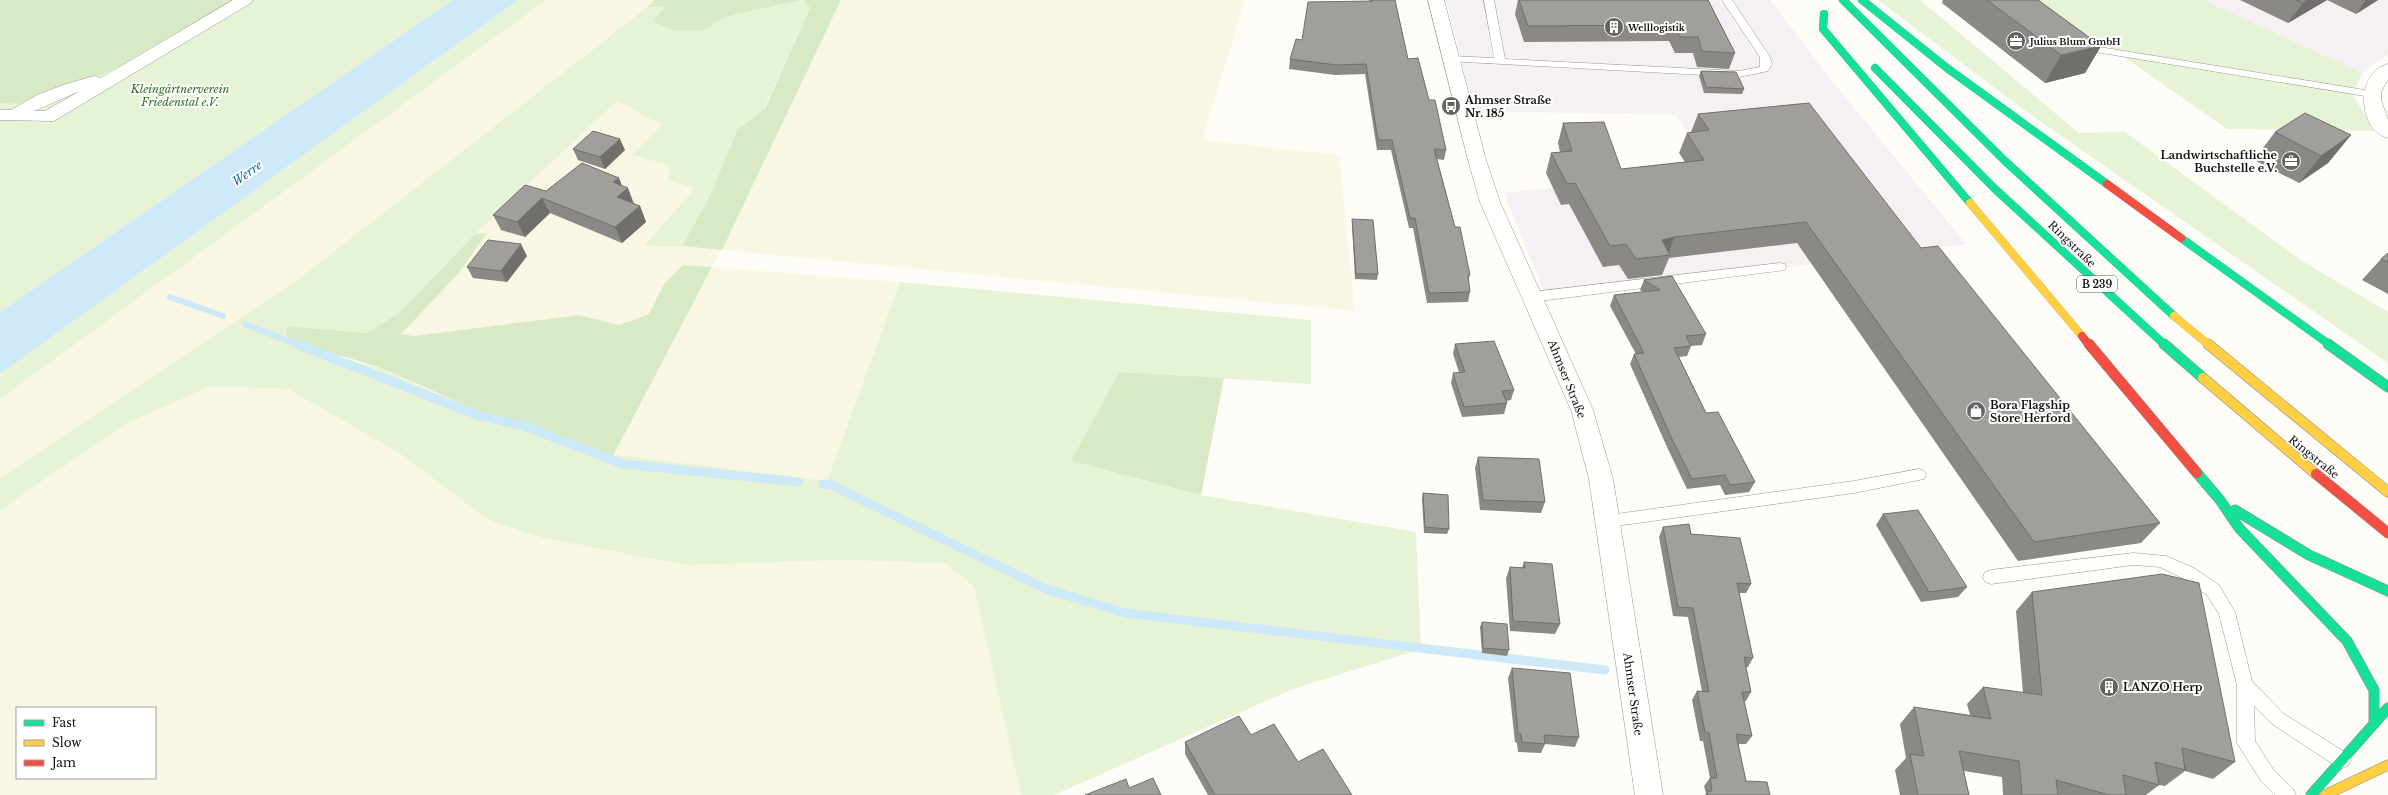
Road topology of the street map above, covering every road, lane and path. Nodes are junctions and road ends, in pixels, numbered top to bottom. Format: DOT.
graph roads {
  1 [pos="245,0"];
  2 [pos="1436,0"];
  3 [pos="1488,0"];
  4 [pos="1727,0"];
  5 [pos="1842,0"];
  6 [pos="1862,0"];
  7 [pos="1816,5"];
  8 [pos="1824,14"];
  9 [pos="1835,26"];
  10 [pos="2070,45"];
  11 [pos="1451,58"];
  12 [pos="1867,60"];
  13 [pos="1500,61"];
  14 [pos="2388,69"];
  15 [pos="2370,94"];
  16 [pos="7,115"];
  17 [pos="2388,132"];
  18 [pos="1780,267"];
  19 [pos="1532,296"];
  20 [pos="2388,387"];
  21 [pos="1919,476"];
  22 [pos="2388,492"];
  23 [pos="2220,500"];
  24 [pos="1609,521"];
  25 [pos="2388,533"];
  26 [pos="1991,578"];
  27 [pos="2388,591"];
  28 [pos="2244,685"];
  29 [pos="2388,708"];
  30 [pos="2374,724"];
  31 [pos="2342,760"];
  32 [pos="2388,765"];
  33 [pos="1648,795"];
  34 [pos="2287,795"];
  35 [pos="2311,795"];
  36 [pos="2325,795"];
  1 -- 16 [label="street"];
  2 -- 11 [label="street, Ahmser Straße"];
  3 -- 13 [label="lane"];
  4 -- 13 [label="lane"];
  5 -- 22 [label="main road, Ringstraße / B 239"];
  6 -- 20 [label="main road"];
  7 -- 8 [label="main road"];
  8 -- 9 [label="main road"];
  8 -- 23 [label="main road"];
  10 -- 15 [label="lane"];
  11 -- 13 [label="lane"];
  11 -- 19 [label="street, Ahmser Straße"];
  12 -- 25 [label="main road, Ringstraße / B 239"];
  14 -- 15 [label="street"];
  15 -- 17 [label="street"];
  18 -- 19 [label="lane"];
  19 -- 24 [label="street, Ahmser Straße"];
  21 -- 24 [label="lane"];
  23 -- 27 [label="main road"];
  23 -- 30 [label="main road"];
  24 -- 33 [label="street, Ahmser Straße"];
  26 -- 28 [label="lane"];
  28 -- 31 [label="lane"];
  28 -- 34 [label="lane"];
  29 -- 30 [label="main road"];
  30 -- 31 [label="main road"];
  31 -- 35 [label="main road"];
  32 -- 36 [label="main road"];
}
